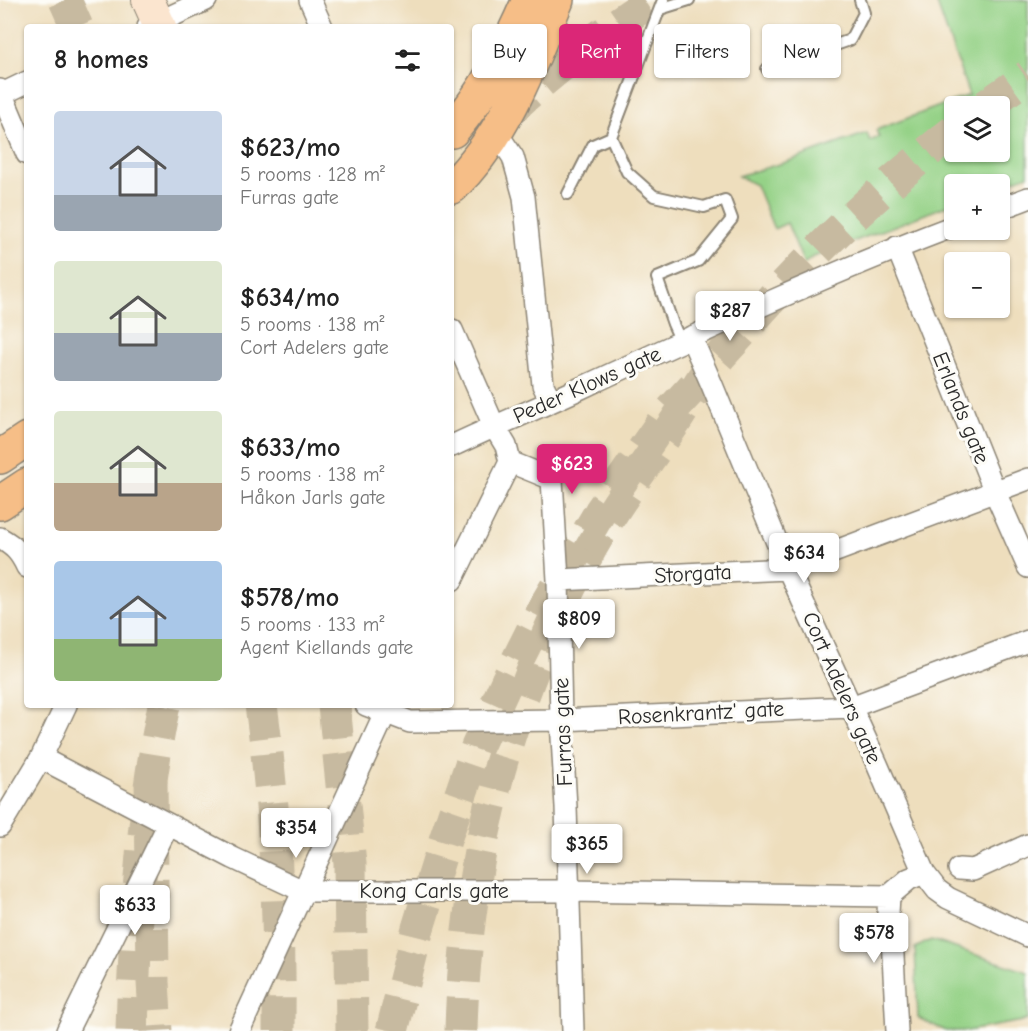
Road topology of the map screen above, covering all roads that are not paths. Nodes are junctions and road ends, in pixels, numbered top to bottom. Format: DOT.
graph roads {
  1 [pos="206,0"];
  2 [pos="310,0"];
  3 [pos="529,0"];
  4 [pos="557,0"];
  5 [pos="689,0"];
  6 [pos="860,0"];
  7 [pos="662,5"];
  8 [pos="153,19"];
  9 [pos="321,24"];
  10 [pos="841,43"];
  11 [pos="24,83"];
  12 [pos="0,93"];
  13 [pos="454,128"];
  14 [pos="496,132"];
  15 [pos="611,137"];
  16 [pos="24,147"];
  17 [pos="454,185"];
  18 [pos="568,194"];
  19 [pos="1028,198"];
  20 [pos="1010,205"];
  21 [pos="944,230"];
  22 [pos="897,247"];
  23 [pos="454,335"];
  24 [pos="686,339"];
  25 [pos="550,401"];
  26 [pos="494,426"];
  27 [pos="24,441"];
  28 [pos="454,445"];
  29 [pos="0,457"];
  30 [pos="510,462"];
  31 [pos="1028,479"];
  32 [pos="24,487"];
  33 [pos="995,492"];
  34 [pos="0,503"];
  35 [pos="0,538"];
  36 [pos="24,561"];
  37 [pos="1028,567"];
  38 [pos="788,569"];
  39 [pos="454,576"];
  40 [pos="558,580"];
  41 [pos="1028,641"];
  42 [pos="851,706"];
  43 [pos="65,708"];
  44 [pos="380,708"];
  45 [pos="561,720"];
  46 [pos="41,758"];
  47 [pos="3,814"];
  48 [pos="168,825"];
  49 [pos="1028,845"];
  50 [pos="959,869"];
  51 [pos="924,873"];
  52 [pos="303,891"];
  53 [pos="568,891"];
  54 [pos="889,896"];
  55 [pos="1028,936"];
  56 [pos="67,1031"];
  57 [pos="239,1031"];
  58 [pos="573,1031"];
  59 [pos="897,1031"];
  1 -- 8 [label="street"];
  2 -- 9 [label="street"];
  3 -- 13 [label="main road"];
  4 -- 14 [label="main road"];
  5 -- 7 [label="lane"];
  6 -- 10 [label="lane"];
  7 -- 15 [label="lane"];
  11 -- 12 [label="street"];
  12 -- 16 [label="street"];
  14 -- 17 [label="main road"];
  14 -- 25 [label="street"];
  15 -- 18 [label="lane"];
  15 -- 24 [label="lane"];
  19 -- 20 [label="street"];
  21 -- 22 [label="street, Peder Klows gate"];
  22 -- 24 [label="street, Peder Klows gate"];
  22 -- 33 [label="street, Erlands gate"];
  23 -- 26 [label="street"];
  24 -- 25 [label="street, Peder Klows gate"];
  24 -- 38 [label="street, Cort Adelers gate"];
  25 -- 26 [label="street, Peder Klows gate"];
  26 -- 28 [label="street, Peder Klows gate"];
  26 -- 30 [label="street"];
  27 -- 29 [label="main road"];
  30 -- 39 [label="street"];
  30 -- 40 [label="street, Furras gate"];
  31 -- 33 [label="street, Storgata"];
  32 -- 34 [label="main road"];
  33 -- 37 [label="street, Erlands gate"];
  33 -- 38 [label="street, Storgata"];
  35 -- 36 [label="street"];
  38 -- 40 [label="street, Storgata"];
  38 -- 42 [label="street, Cort Adelers gate"];
  40 -- 45 [label="street, Furras gate"];
  41 -- 42 [label="street, Rosenkrantz' gate"];
  42 -- 45 [label="street, Rosenkrantz' gate"];
  42 -- 51 [label="street, Cort Adelers gate"];
  43 -- 46 [label="street"];
  44 -- 45 [label="street, Rosenkrantz' gate"];
  44 -- 52 [label="street"];
  45 -- 53 [label="street, Furras gate"];
  46 -- 47 [label="street"];
  46 -- 48 [label="street, Kong Carls gate"];
  48 -- 52 [label="street, Kong Carls gate"];
  48 -- 56 [label="street"];
  49 -- 50 [label="street"];
  51 -- 54 [label="street"];
  51 -- 55 [label="street, Cort Adelers gate"];
  52 -- 53 [label="street, Kong Carls gate"];
  52 -- 57 [label="street"];
  53 -- 54 [label="street, Kong Carls gate"];
  53 -- 58 [label="street, Furras gate"];
  54 -- 59 [label="street"];
}
